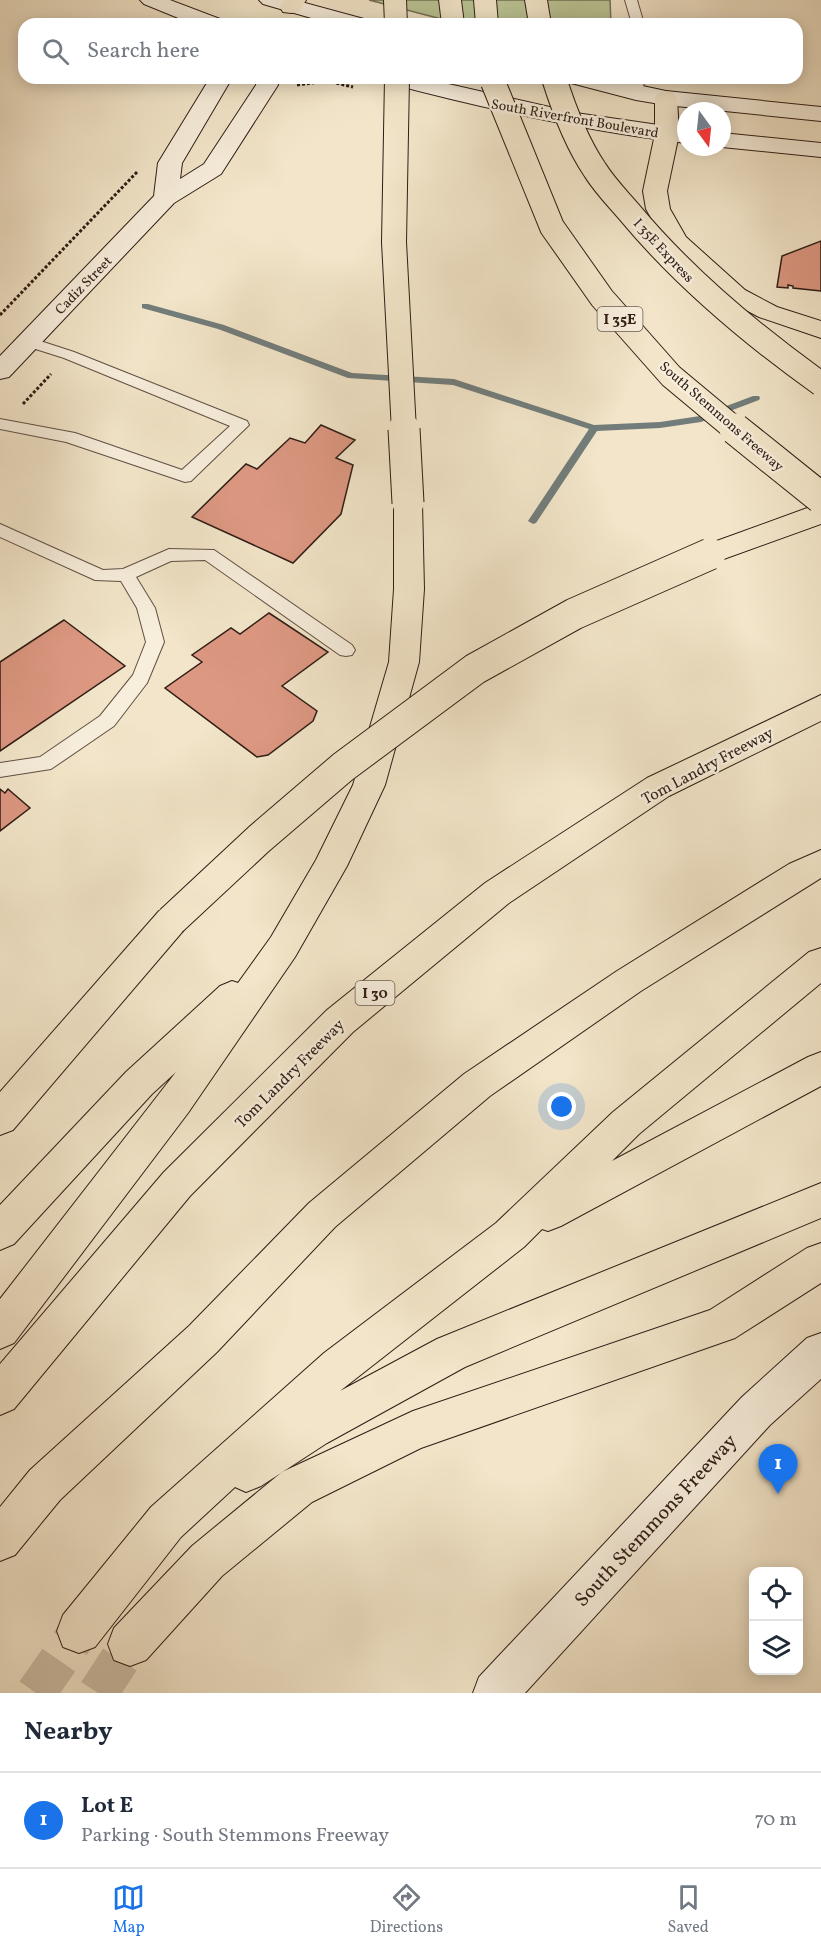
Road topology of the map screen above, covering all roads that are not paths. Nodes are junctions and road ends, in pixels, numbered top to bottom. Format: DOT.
graph roads {
  1 [pos="151,0"];
  2 [pos="270,0"];
  3 [pos="395,0"];
  4 [pos="450,0"];
  5 [pos="485,0"];
  6 [pos="536,0"];
  7 [pos="631,0"];
  8 [pos="289,10"];
  9 [pos="197,18"];
  10 [pos="327,18"];
  11 [pos="396,18"];
  12 [pos="452,18"];
  13 [pos="486,18"];
  14 [pos="539,18"];
  15 [pos="636,18"];
  16 [pos="217,84"];
  17 [pos="267,84"];
  18 [pos="397,84"];
  19 [pos="419,84"];
  20 [pos="494,84"];
  21 [pos="556,84"];
  22 [pos="637,86"];
  23 [pos="666,98"];
  24 [pos="821,114"];
  25 [pos="677,135"];
  26 [pos="731,141"];
  27 [pos="821,148"];
  28 [pos="166,198"];
  29 [pos="821,330"];
  30 [pos="28,342"];
  31 [pos="0,371"];
  32 [pos="821,384"];
  33 [pos="2,424"];
  34 [pos="821,498"];
  35 [pos="821,513"];
  36 [pos="0,530"];
  37 [pos="126,575"];
  38 [pos="346,650"];
  39 [pos="821,706"];
  40 [pos="0,770"];
  41 [pos="821,862"];
  42 [pos="283,947"];
  43 [pos="821,962"];
  44 [pos="821,1068"];
  45 [pos="0,1119"];
  46 [pos="821,1200"];
  47 [pos="0,1232"];
  48 [pos="510,1235"];
  49 [pos="821,1261"];
  50 [pos="0,1330"];
  51 [pos="821,1352"];
  52 [pos="0,1395"];
  53 [pos="166,1522"];
  54 [pos="0,1539"];
  55 [pos="79,1631"];
  56 [pos="130,1644"];
  57 [pos="495,1693"];
  1 -- 9 [label="main road"];
  2 -- 8 [label="main road"];
  3 -- 11 [label="highway"];
  4 -- 12 [label="highway"];
  5 -- 13 [label="highway"];
  6 -- 14 [label="highway"];
  7 -- 15 [label="lane"];
  8 -- 10 [label="main road"];
  16 -- 28 [label="main road"];
  17 -- 28 [label="main road, Cadiz Street"];
  18 -- 42 [label="highway, bridge"];
  19 -- 25 [label="main road, South Riverfront Boulevard"];
  20 -- 34 [label="highway, South Stemmons Freeway / I 35E, bridge"];
  21 -- 32 [label="highway, I 35E Express, bridge"];
  22 -- 23 [label="main road"];
  23 -- 24 [label="main road"];
  23 -- 25 [label="highway"];
  25 -- 29 [label="highway"];
  26 -- 27 [label="main road"];
  28 -- 30 [label="main road, Cadiz Street"];
  30 -- 31 [label="main road, Cadiz Street"];
  30 -- 33 [label="lane"];
  35 -- 45 [label="highway, bridge"];
  36 -- 37 [label="lane"];
  37 -- 38 [label="lane"];
  37 -- 40 [label="lane"];
  39 -- 52 [label="highway, Tom Landry Freeway / I 30"];
  41 -- 54 [label="highway"];
  42 -- 47 [label="highway"];
  42 -- 50 [label="highway"];
  43 -- 48 [label="highway"];
  44 -- 48 [label="highway"];
  46 -- 53 [label="highway"];
  48 -- 53 [label="highway"];
  49 -- 56 [label="highway"];
  51 -- 57 [label="main road, South Stemmons Freeway"];
  53 -- 55 [label="highway"];
}
